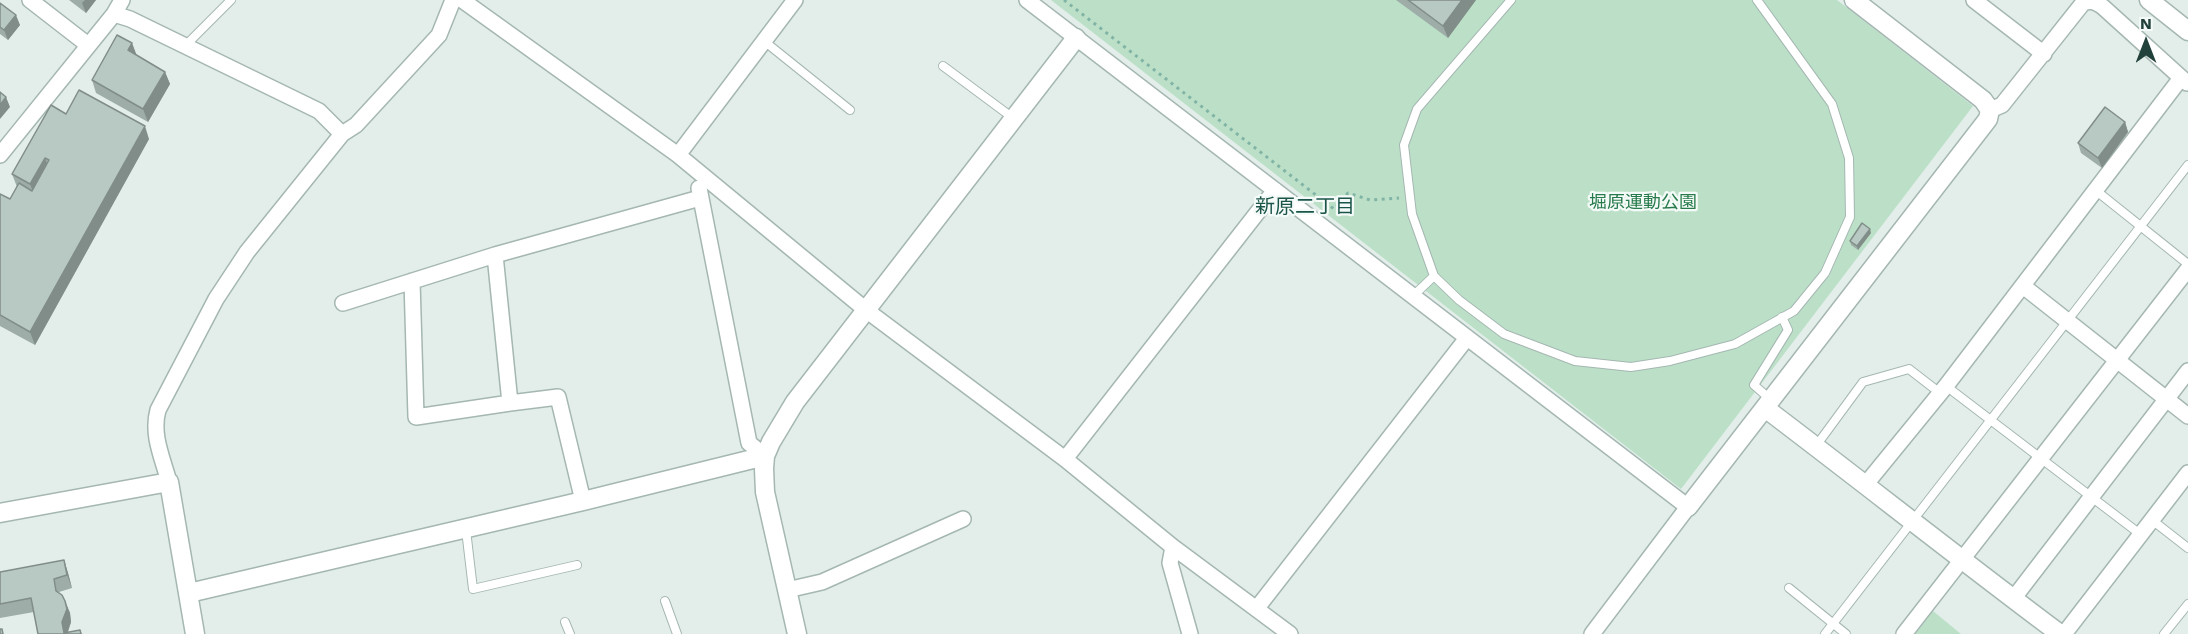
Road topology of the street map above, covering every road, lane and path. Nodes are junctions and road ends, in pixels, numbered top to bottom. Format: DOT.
graph roads {
  1 [pos="30,0"];
  2 [pos="122,0"];
  3 [pos="231,0"];
  4 [pos="453,0"];
  5 [pos="462,0"];
  6 [pos="795,0"];
  7 [pos="1027,0"];
  8 [pos="1064,0"];
  9 [pos="1511,0"];
  10 [pos="1757,0"];
  11 [pos="1854,0"];
  12 [pos="1974,0"];
  13 [pos="2081,1"];
  14 [pos="2152,1"];
  15 [pos="114,14"];
  16 [pos="2188,32"];
  17 [pos="1076,38"];
  18 [pos="764,41"];
  19 [pos="88,45"];
  20 [pos="185,46"];
  21 [pos="2044,54"];
  22 [pos="943,66"];
  23 [pos="2184,81"];
  24 [pos="850,110"];
  25 [pos="1990,110"];
  26 [pos="1015,118"];
  27 [pos="342,134"];
  28 [pos="0,155"];
  29 [pos="678,155"];
  30 [pos="2188,165"];
  31 [pos="696,170"];
  32 [pos="2094,189"];
  33 [pos="1275,190"];
  34 [pos="1410,197"];
  35 [pos="700,198"];
  36 [pos="2141,226"];
  37 [pos="495,255"];
  38 [pos="2188,264"];
  39 [pos="2188,269"];
  40 [pos="1434,276"];
  41 [pos="412,281"];
  42 [pos="2023,286"];
  43 [pos="1413,296"];
  44 [pos="343,303"];
  45 [pos="866,310"];
  46 [pos="1782,317"];
  47 [pos="2067,321"];
  48 [pos="1467,338"];
  49 [pos="2117,360"];
  50 [pos="2188,372"];
  51 [pos="1943,389"];
  52 [pos="2166,399"];
  53 [pos="510,404"];
  54 [pos="1768,404"];
  55 [pos="2188,416"];
  56 [pos="1991,419"];
  57 [pos="1816,446"];
  58 [pos="765,456"];
  59 [pos="2040,458"];
  60 [pos="1065,459"];
  61 [pos="2188,473"];
  62 [pos="169,482"];
  63 [pos="1866,484"];
  64 [pos="2092,497"];
  65 [pos="583,501"];
  66 [pos="1688,507"];
  67 [pos="0,513"];
  68 [pos="963,519"];
  69 [pos="2152,520"];
  70 [pos="1912,522"];
  71 [pos="466,528"];
  72 [pos="2140,534"];
  73 [pos="1173,547"];
  74 [pos="2188,548"];
  75 [pos="1961,560"];
  76 [pos="577,565"];
  77 [pos="1789,588"];
  78 [pos="787,591"];
  79 [pos="189,593"];
  80 [pos="2013,599"];
  81 [pos="665,601"];
  82 [pos="2188,604"];
  83 [pos="1257,608"];
  84 [pos="565,622"];
  85 [pos="1833,623"];
  86 [pos="195,634"];
  87 [pos="570,634"];
  88 [pos="677,634"];
  89 [pos="797,634"];
  90 [pos="1190,634"];
  91 [pos="1290,634"];
  92 [pos="1592,634"];
  93 [pos="1825,634"];
  94 [pos="1846,634"];
  95 [pos="1904,634"];
  96 [pos="2062,634"];
  97 [pos="2164,634"];
  1 -- 19 [label="street"];
  2 -- 15 [label="street"];
  3 -- 20 [label="lane"];
  4 -- 27 [label="street"];
  5 -- 29 [label="street"];
  6 -- 18 [label="street"];
  7 -- 17 [label="street"];
  8 -- 34 [label="path"];
  9 -- 34 [label="lane"];
  10 -- 46 [label="lane"];
  11 -- 25 [label="street"];
  12 -- 21 [label="street"];
  13 -- 21 [label="street"];
  13 -- 23 [label="street"];
  14 -- 16 [label="street"];
  15 -- 19 [label="street"];
  15 -- 20 [label="street"];
  17 -- 26 [label="street"];
  17 -- 33 [label="street"];
  18 -- 24 [label="lane"];
  18 -- 29 [label="street"];
  19 -- 28 [label="street"];
  20 -- 27 [label="street"];
  21 -- 25 [label="street"];
  22 -- 26 [label="lane"];
  23 -- 32 [label="street"];
  25 -- 54 [label="street"];
  26 -- 45 [label="street"];
  27 -- 62 [label="street"];
  29 -- 31 [label="street"];
  30 -- 36 [label="lane"];
  31 -- 35 [label="street"];
  31 -- 45 [label="street"];
  32 -- 36 [label="lane"];
  32 -- 42 [label="street"];
  33 -- 43 [label="street"];
  33 -- 60 [label="street"];
  34 -- 40 [label="lane"];
  35 -- 37 [label="street"];
  35 -- 58 [label="street"];
  36 -- 38 [label="lane"];
  36 -- 47 [label="lane"];
  37 -- 41 [label="street"];
  37 -- 53 [label="street"];
  39 -- 49 [label="street"];
  40 -- 43 [label="lane"];
  40 -- 46 [label="lane"];
  41 -- 44 [label="street"];
  41 -- 53 [label="street"];
  42 -- 47 [label="street"];
  42 -- 51 [label="street"];
  43 -- 48 [label="street"];
  45 -- 58 [label="street"];
  45 -- 60 [label="street"];
  46 -- 54 [label="lane"];
  47 -- 49 [label="street"];
  47 -- 56 [label="lane"];
  48 -- 66 [label="street"];
  48 -- 83 [label="street"];
  49 -- 52 [label="street"];
  49 -- 59 [label="street"];
  50 -- 52 [label="street"];
  51 -- 56 [label="lane"];
  51 -- 57 [label="lane"];
  51 -- 63 [label="street"];
  52 -- 55 [label="street"];
  52 -- 64 [label="street"];
  53 -- 65 [label="street"];
  54 -- 57 [label="street"];
  54 -- 66 [label="street"];
  56 -- 59 [label="lane"];
  56 -- 70 [label="lane"];
  57 -- 63 [label="street"];
  58 -- 65 [label="street"];
  58 -- 78 [label="street"];
  59 -- 64 [label="lane"];
  59 -- 75 [label="street"];
  60 -- 73 [label="street"];
  61 -- 69 [label="street"];
  62 -- 67 [label="street"];
  62 -- 79 [label="street"];
  63 -- 70 [label="street"];
  64 -- 72 [label="lane"];
  64 -- 80 [label="street"];
  65 -- 71 [label="street"];
  66 -- 92 [label="street"];
  68 -- 78 [label="street"];
  69 -- 72 [label="street"];
  69 -- 74 [label="lane"];
  70 -- 75 [label="street"];
  70 -- 85 [label="lane"];
  71 -- 76 [label="lane"];
  71 -- 79 [label="street"];
  72 -- 96 [label="street"];
  73 -- 83 [label="street"];
  73 -- 90 [label="street"];
  75 -- 80 [label="street"];
  75 -- 95 [label="street"];
  77 -- 85 [label="lane"];
  78 -- 89 [label="street"];
  79 -- 86 [label="street"];
  80 -- 96 [label="street"];
  81 -- 88 [label="lane"];
  82 -- 97 [label="lane"];
  83 -- 91 [label="street"];
  84 -- 87 [label="lane"];
  85 -- 93 [label="lane"];
  85 -- 94 [label="lane"];
}
